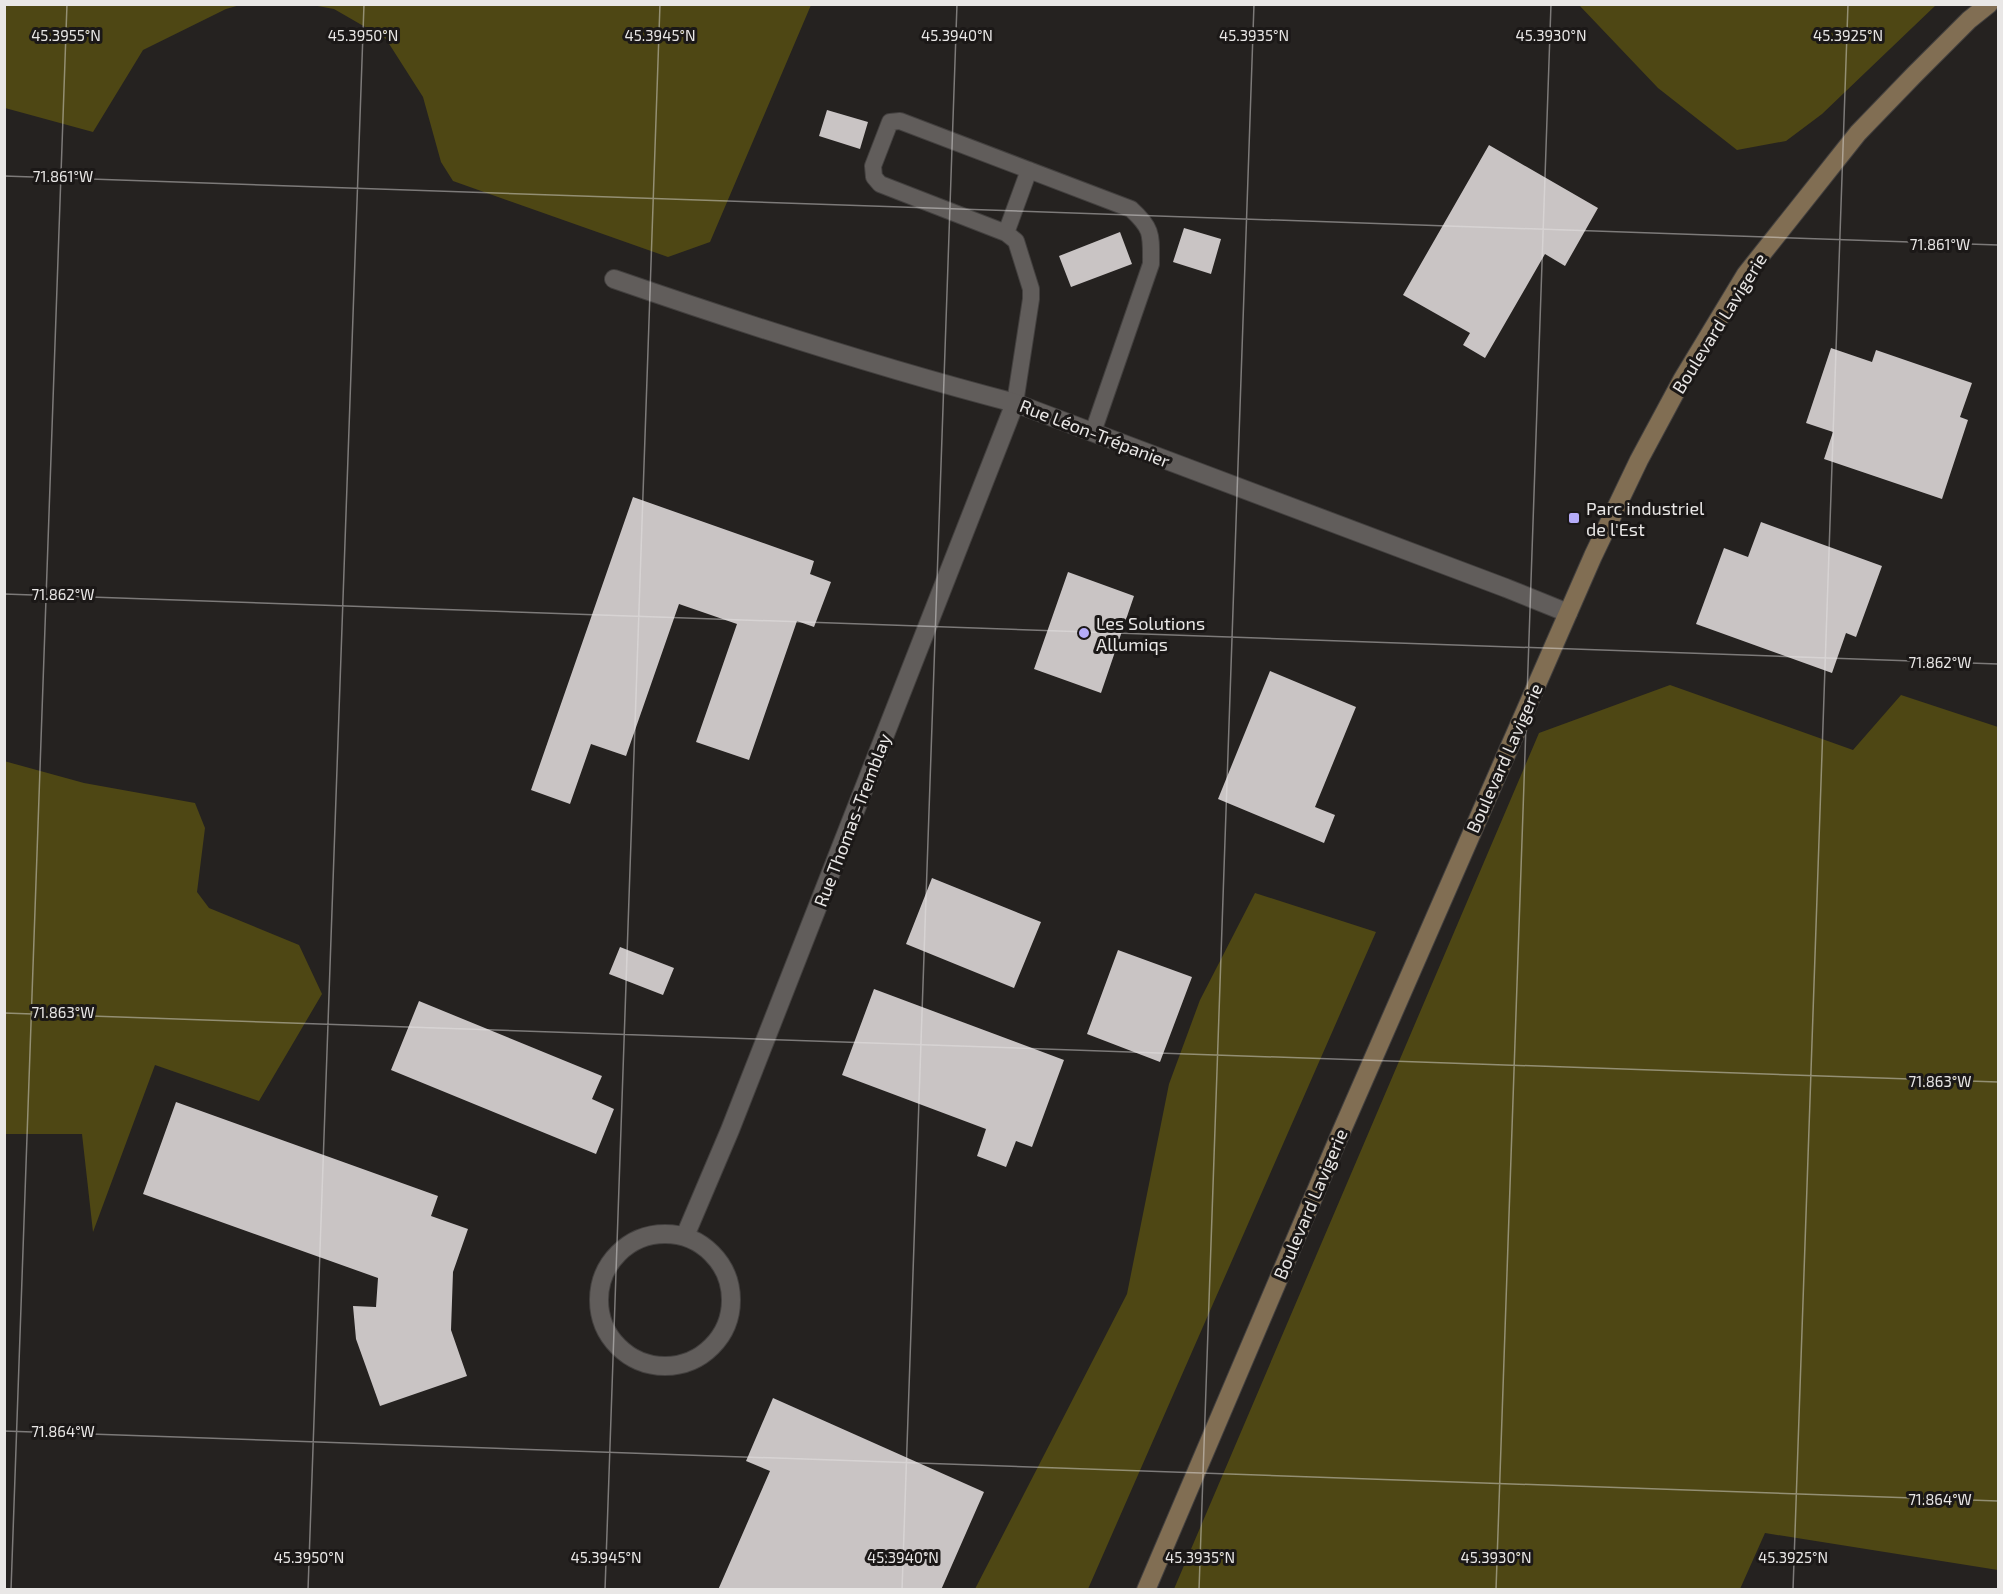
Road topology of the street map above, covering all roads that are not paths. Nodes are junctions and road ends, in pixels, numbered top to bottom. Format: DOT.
graph roads {
  1 [pos="1989,4"];
  2 [pos="1029,170"];
  3 [pos="1006,233"];
  4 [pos="614,279"];
  5 [pos="1015,403"];
  6 [pos="1093,432"];
  7 [pos="1568,613"];
  8 [pos="685,1236"];
  9 [pos="1146,1590"];
  1 -- 7 [label="street, Boulevard Lavigerie"];
  2 -- 3 [label="lane"];
  2 -- 3 [label="lane"];
  2 -- 6 [label="lane"];
  3 -- 5 [label="lane"];
  4 -- 5 [label="street, Rue Léon-Trépanier"];
  5 -- 6 [label="street, Rue Léon-Trépanier"];
  5 -- 8 [label="street, Rue Thomas-Tremblay"];
  6 -- 7 [label="street, Rue Léon-Trépanier"];
  7 -- 9 [label="street, Boulevard Lavigerie"];
  8 -- 8 [label="street"];
}
